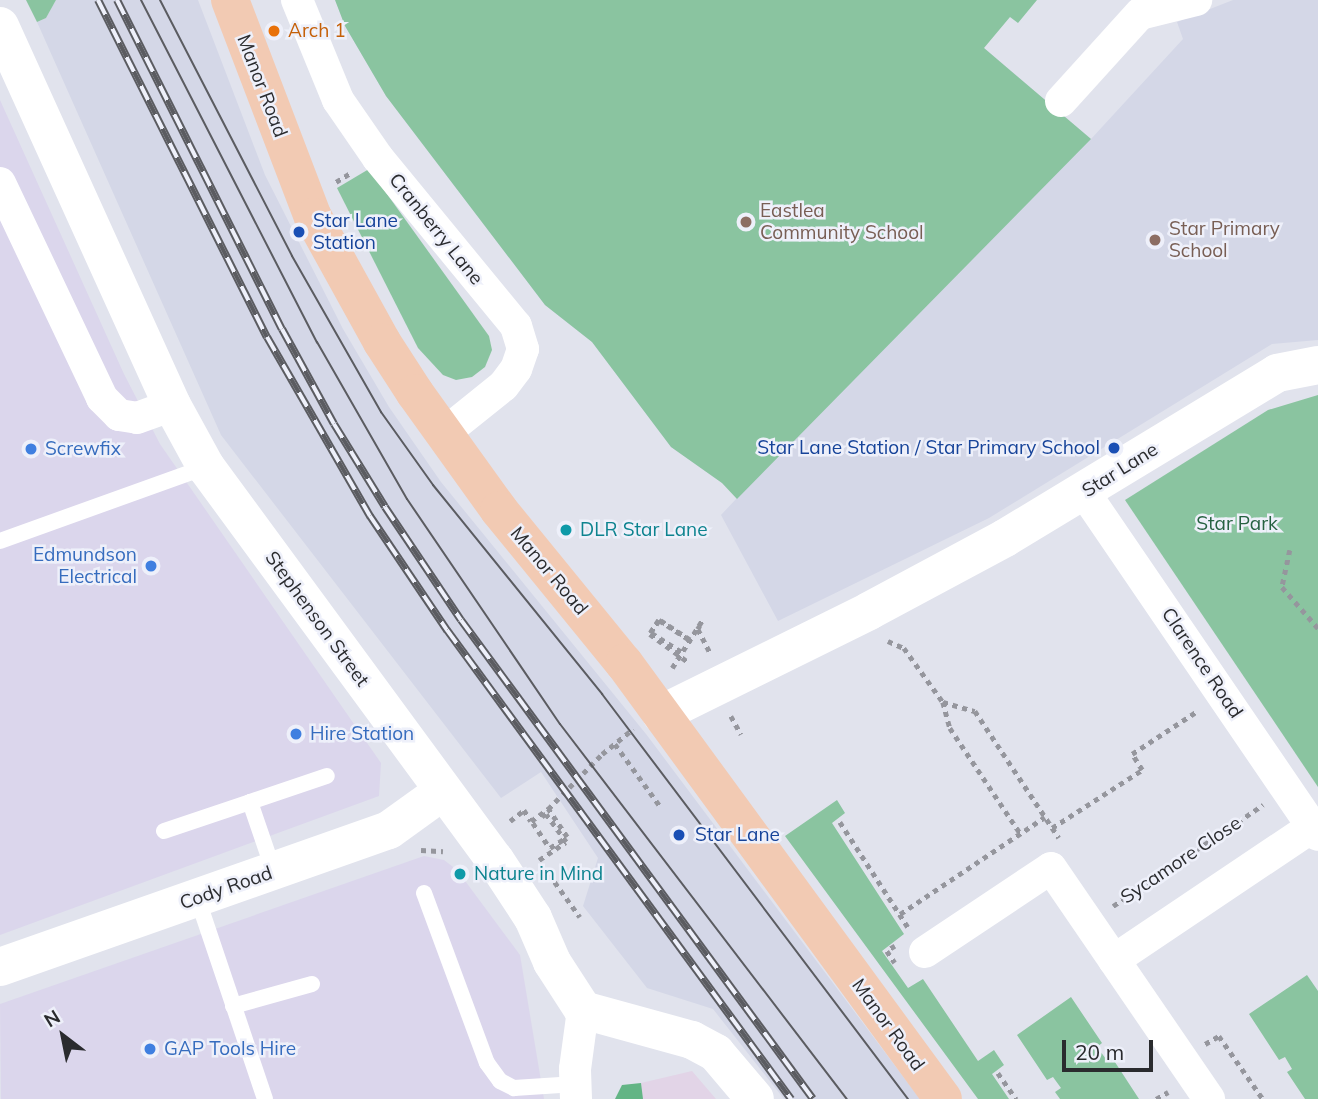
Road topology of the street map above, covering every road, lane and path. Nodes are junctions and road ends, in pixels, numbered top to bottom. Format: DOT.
graph roads {
  1 [pos="230,0"];
  2 [pos="297,0"];
  3 [pos="1196,0"];
  4 [pos="0,26"];
  5 [pos="1060,101"];
  6 [pos="0,183"];
  7 [pos="1318,365"];
  8 [pos="172,405"];
  9 [pos="442,435"];
  10 [pos="206,467"];
  11 [pos="1084,492"];
  12 [pos="0,541"];
  13 [pos="1290,550"];
  14 [pos="1318,628"];
  15 [pos="884,639"];
  16 [pos="690,640"];
  17 [pos="711,654"];
  18 [pos="689,662"];
  19 [pos="669,673"];
  20 [pos="943,702"];
  21 [pos="1206,705"];
  22 [pos="651,716"];
  23 [pos="731,716"];
  24 [pos="741,734"];
  25 [pos="615,744"];
  26 [pos="327,776"];
  27 [pos="443,791"];
  28 [pos="250,802"];
  29 [pos="1268,802"];
  30 [pos="660,806"];
  31 [pos="548,809"];
  32 [pos="1045,817"];
  33 [pos="510,821"];
  34 [pos="839,822"];
  35 [pos="1052,828"];
  36 [pos="164,831"];
  37 [pos="1315,831"];
  38 [pos="1020,833"];
  39 [pos="1066,849"];
  40 [pos="418,850"];
  41 [pos="447,852"];
  42 [pos="274,872"];
  43 [pos="424,893"];
  44 [pos="197,897"];
  45 [pos="1107,910"];
  46 [pos="900,914"];
  47 [pos="580,917"];
  48 [pos="914,942"];
  49 [pos="1114,960"];
  50 [pos="0,967"];
  51 [pos="901,971"];
  52 [pos="312,984"];
  53 [pos="233,1006"];
  54 [pos="583,1010"];
  55 [pos="998,1073"];
  56 [pos="1175,1083"];
  57 [pos="576,1091"];
  58 [pos="265,1099"];
  59 [pos="755,1099"];
  60 [pos="943,1099"];
  61 [pos="1016,1099"];
  62 [pos="1156,1099"];
  63 [pos="1209,1099"];
  1 -- 9 [label="main road, Manor Road"];
  2 -- 9 [label="street, Cranberry Lane"];
  3 -- 5 [label="street"];
  4 -- 8 [label="main road, Stephenson Street"];
  6 -- 8 [label="street"];
  7 -- 11 [label="main road, Star Lane"];
  8 -- 10 [label="main road, Stephenson Street"];
  9 -- 22 [label="main road, Manor Road"];
  10 -- 12 [label="lane"];
  10 -- 27 [label="main road, Stephenson Street"];
  11 -- 22 [label="main road, Star Lane"];
  11 -- 37 [label="street, Clarence Road"];
  13 -- 14 [label="path"];
  15 -- 20 [label="path"];
  16 -- 17 [label="path"];
  16 -- 18 [label="path"];
  16 -- 19 [label="path"];
  20 -- 32 [label="path"];
  20 -- 38 [label="path"];
  21 -- 35 [label="path"];
  22 -- 25 [label="path"];
  22 -- 60 [label="main road, Manor Road"];
  23 -- 24 [label="path"];
  25 -- 30 [label="path"];
  25 -- 31 [label="path"];
  26 -- 28 [label="lane"];
  27 -- 42 [label="main road, Cody Road"];
  27 -- 54 [label="main road, Stephenson Street"];
  28 -- 36 [label="lane"];
  28 -- 42 [label="lane"];
  29 -- 45 [label="path, Sycamore Close"];
  31 -- 33 [label="path"];
  31 -- 47 [label="path"];
  32 -- 35 [label="path"];
  32 -- 38 [label="path"];
  34 -- 46 [label="path"];
  35 -- 39 [label="path"];
  37 -- 49 [label="street"];
  38 -- 46 [label="path"];
  40 -- 41 [label="path"];
  42 -- 44 [label="main road, Cody Road"];
  43 -- 57 [label="lane"];
  44 -- 50 [label="main road, Cody Road"];
  44 -- 53 [label="lane"];
  46 -- 48 [label="path"];
  48 -- 49 [label="street"];
  48 -- 51 [label="path"];
  49 -- 63 [label="street"];
  52 -- 53 [label="lane"];
  53 -- 58 [label="lane"];
  54 -- 57 [label="street"];
  54 -- 59 [label="main road"];
  55 -- 61 [label="path"];
  56 -- 62 [label="path"];
}
